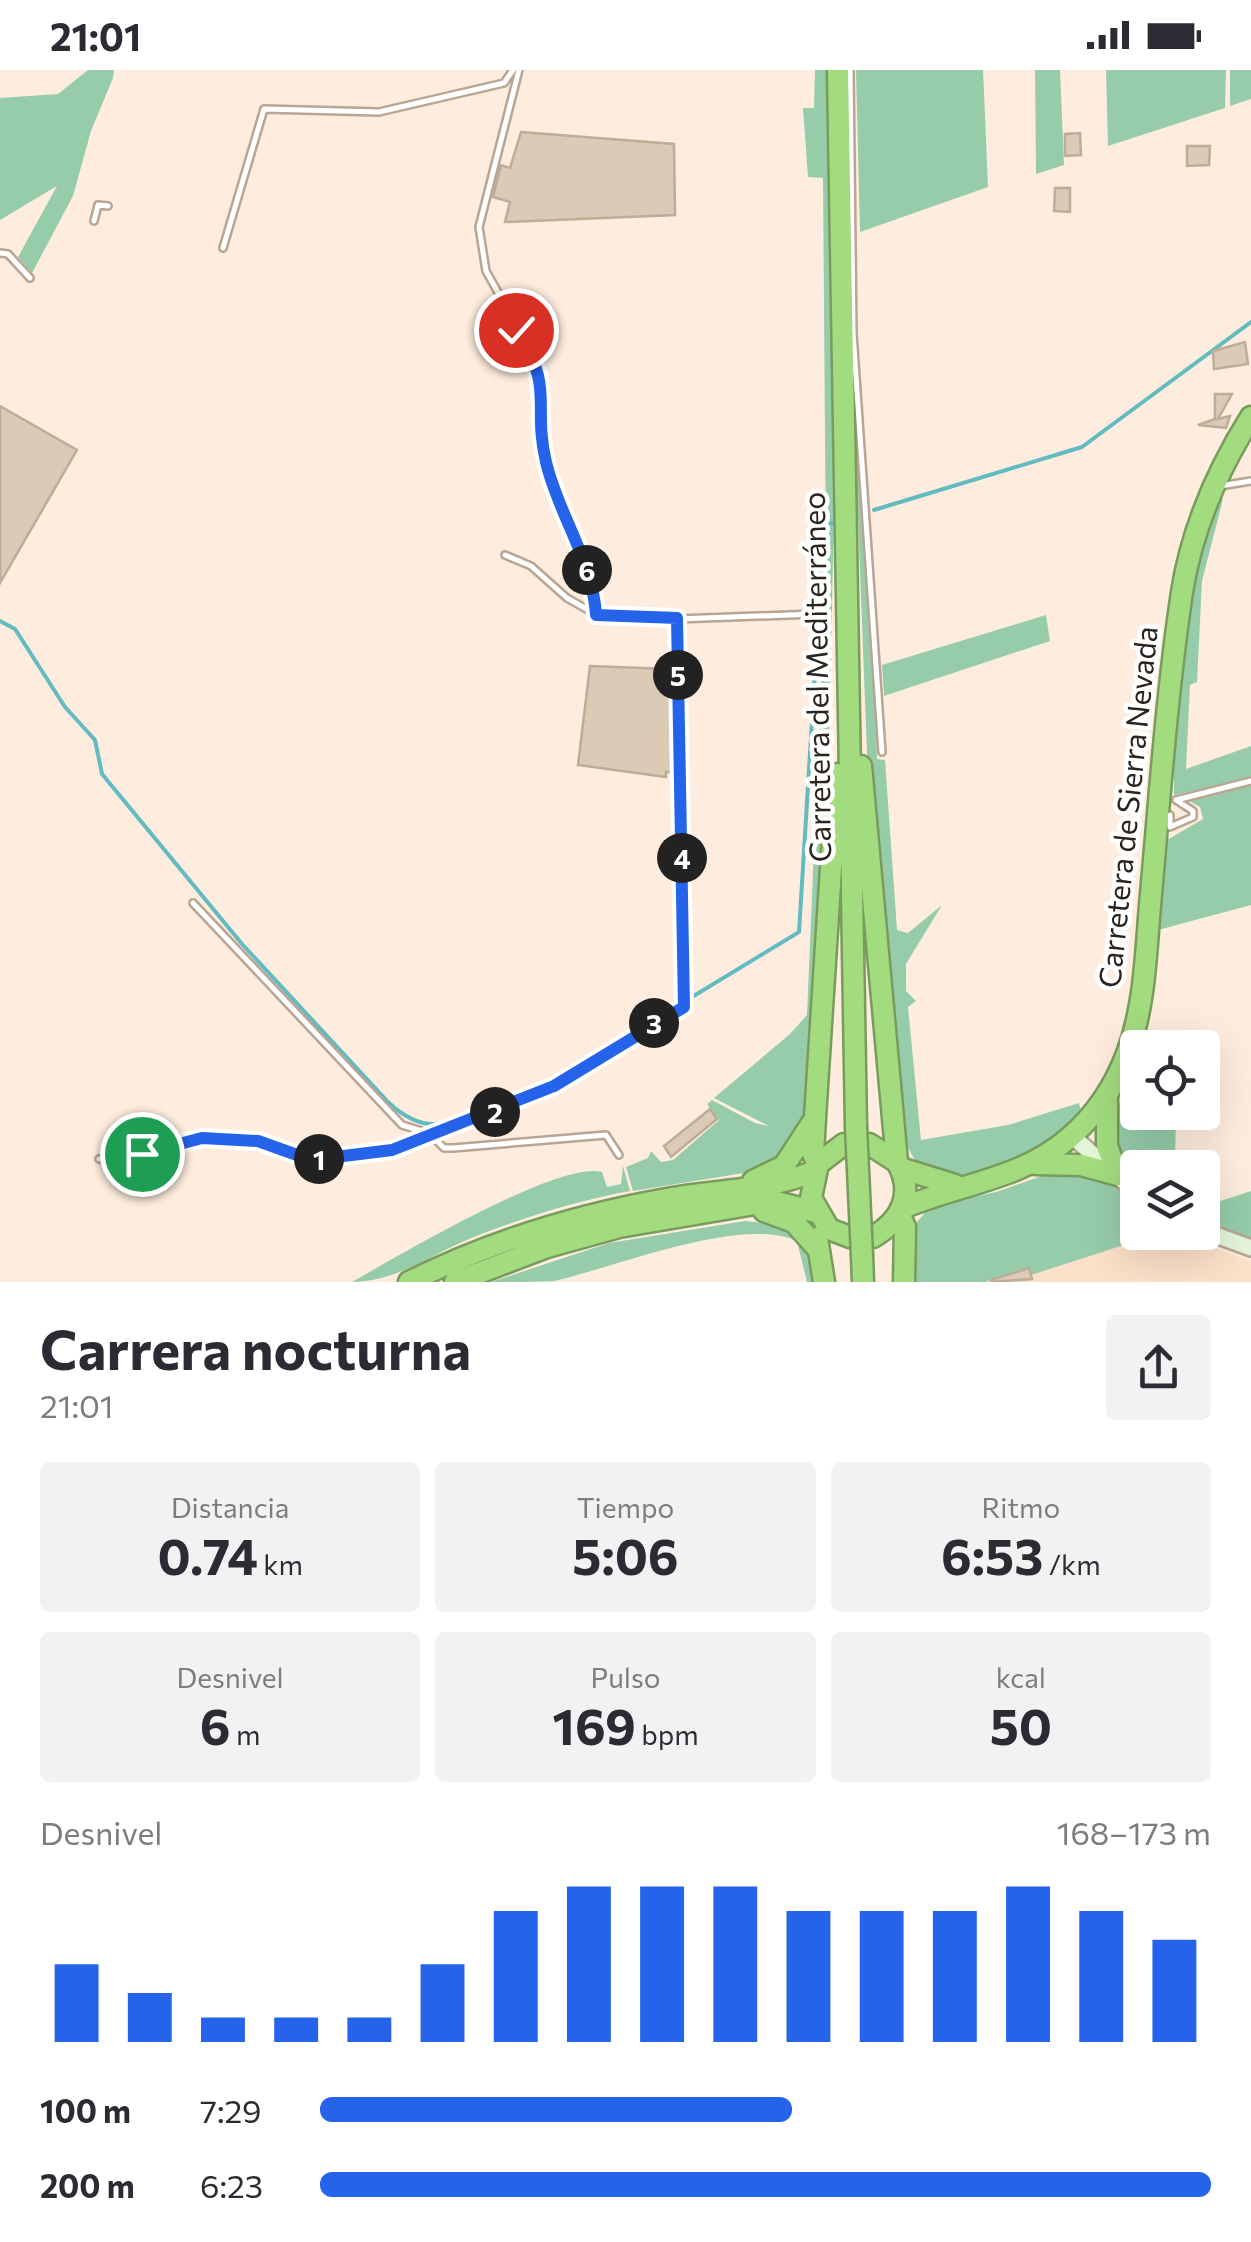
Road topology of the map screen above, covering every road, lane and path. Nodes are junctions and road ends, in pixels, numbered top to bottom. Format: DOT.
graph roads {
  1 [pos="516,70"];
  2 [pos="838,70"];
  3 [pos="850,70"];
  4 [pos="108,206"];
  5 [pos="94,222"];
  6 [pos="223,248"];
  7 [pos="0,253"];
  8 [pos="30,278"];
  9 [pos="1251,417"];
  10 [pos="1251,481"];
  11 [pos="1214,484"];
  12 [pos="505,555"];
  13 [pos="846,593"];
  14 [pos="816,614"];
  15 [pos="596,615"];
  16 [pos="677,618"];
  17 [pos="847,665"];
  18 [pos="882,752"];
  19 [pos="1251,781"];
  20 [pos="1176,800"];
  21 [pos="1164,816"];
  22 [pos="192,903"];
  23 [pos="1106,1095"];
  24 [pos="815,1118"];
  25 [pos="430,1134"];
  26 [pos="1072,1136"];
  27 [pos="857,1138"];
  28 [pos="619,1155"];
  29 [pos="100,1160"];
  30 [pos="1033,1164"];
  31 [pos="898,1165"];
  32 [pos="816,1168"];
  33 [pos="1118,1175"];
  34 [pos="962,1186"];
  35 [pos="728,1199"];
  36 [pos="902,1211"];
  37 [pos="817,1214"];
  38 [pos="873,1237"];
  39 [pos="1220,1237"];
  40 [pos="850,1238"];
  41 [pos="1251,1248"];
  42 [pos="818,1249"];
  43 [pos="409,1282"];
  44 [pos="455,1282"];
  45 [pos="824,1282"];
  46 [pos="863,1282"];
  47 [pos="904,1282"];
  1 -- 6 [label="lane"];
  1 -- 15 [label="lane"];
  2 -- 13 [label="highway, Carretera del Mediterráneo"];
  3 -- 18 [label="lane"];
  4 -- 5 [label="lane"];
  7 -- 8 [label="lane"];
  9 -- 11 [label="highway, Carretera de Sierra Nevada"];
  10 -- 11 [label="lane"];
  11 -- 21 [label="highway, Carretera de Sierra Nevada"];
  12 -- 15 [label="lane"];
  13 -- 17 [label="highway, Carretera del Mediterráneo"];
  13 -- 24 [label="highway"];
  14 -- 16 [label="lane"];
  15 -- 16 [label="lane"];
  16 -- 25 [label="lane"];
  17 -- 27 [label="highway, Carretera del Mediterráneo"];
  17 -- 31 [label="highway"];
  19 -- 20 [label="lane"];
  20 -- 21 [label="lane"];
  20 -- 21 [label="lane"];
  21 -- 23 [label="highway, Carretera de Sierra Nevada"];
  22 -- 25 [label="lane"];
  23 -- 26 [label="highway, Carretera de Sierra Nevada"];
  23 -- 33 [label="highway"];
  24 -- 32 [label="highway"];
  24 -- 35 [label="highway"];
  25 -- 28 [label="lane"];
  25 -- 29 [label="lane"];
  26 -- 30 [label="highway, Carretera de Sierra Nevada"];
  26 -- 33 [label="street"];
  27 -- 31 [label="highway"];
  27 -- 32 [label="highway"];
  27 -- 46 [label="highway, Carretera del Mediterráneo, bridge"];
  30 -- 33 [label="highway"];
  30 -- 34 [label="highway, Carretera de Sierra Nevada"];
  31 -- 34 [label="highway"];
  31 -- 36 [label="highway"];
  32 -- 35 [label="highway"];
  32 -- 37 [label="highway"];
  34 -- 36 [label="highway, Carretera de Sierra Nevada"];
  35 -- 37 [label="highway"];
  35 -- 42 [label="highway"];
  35 -- 43 [label="highway"];
  35 -- 44 [label="highway"];
  36 -- 38 [label="highway, Carretera de Sierra Nevada"];
  36 -- 47 [label="highway"];
  37 -- 40 [label="highway"];
  37 -- 42 [label="highway"];
  39 -- 41 [label="street"];
  42 -- 45 [label="highway"];
}
